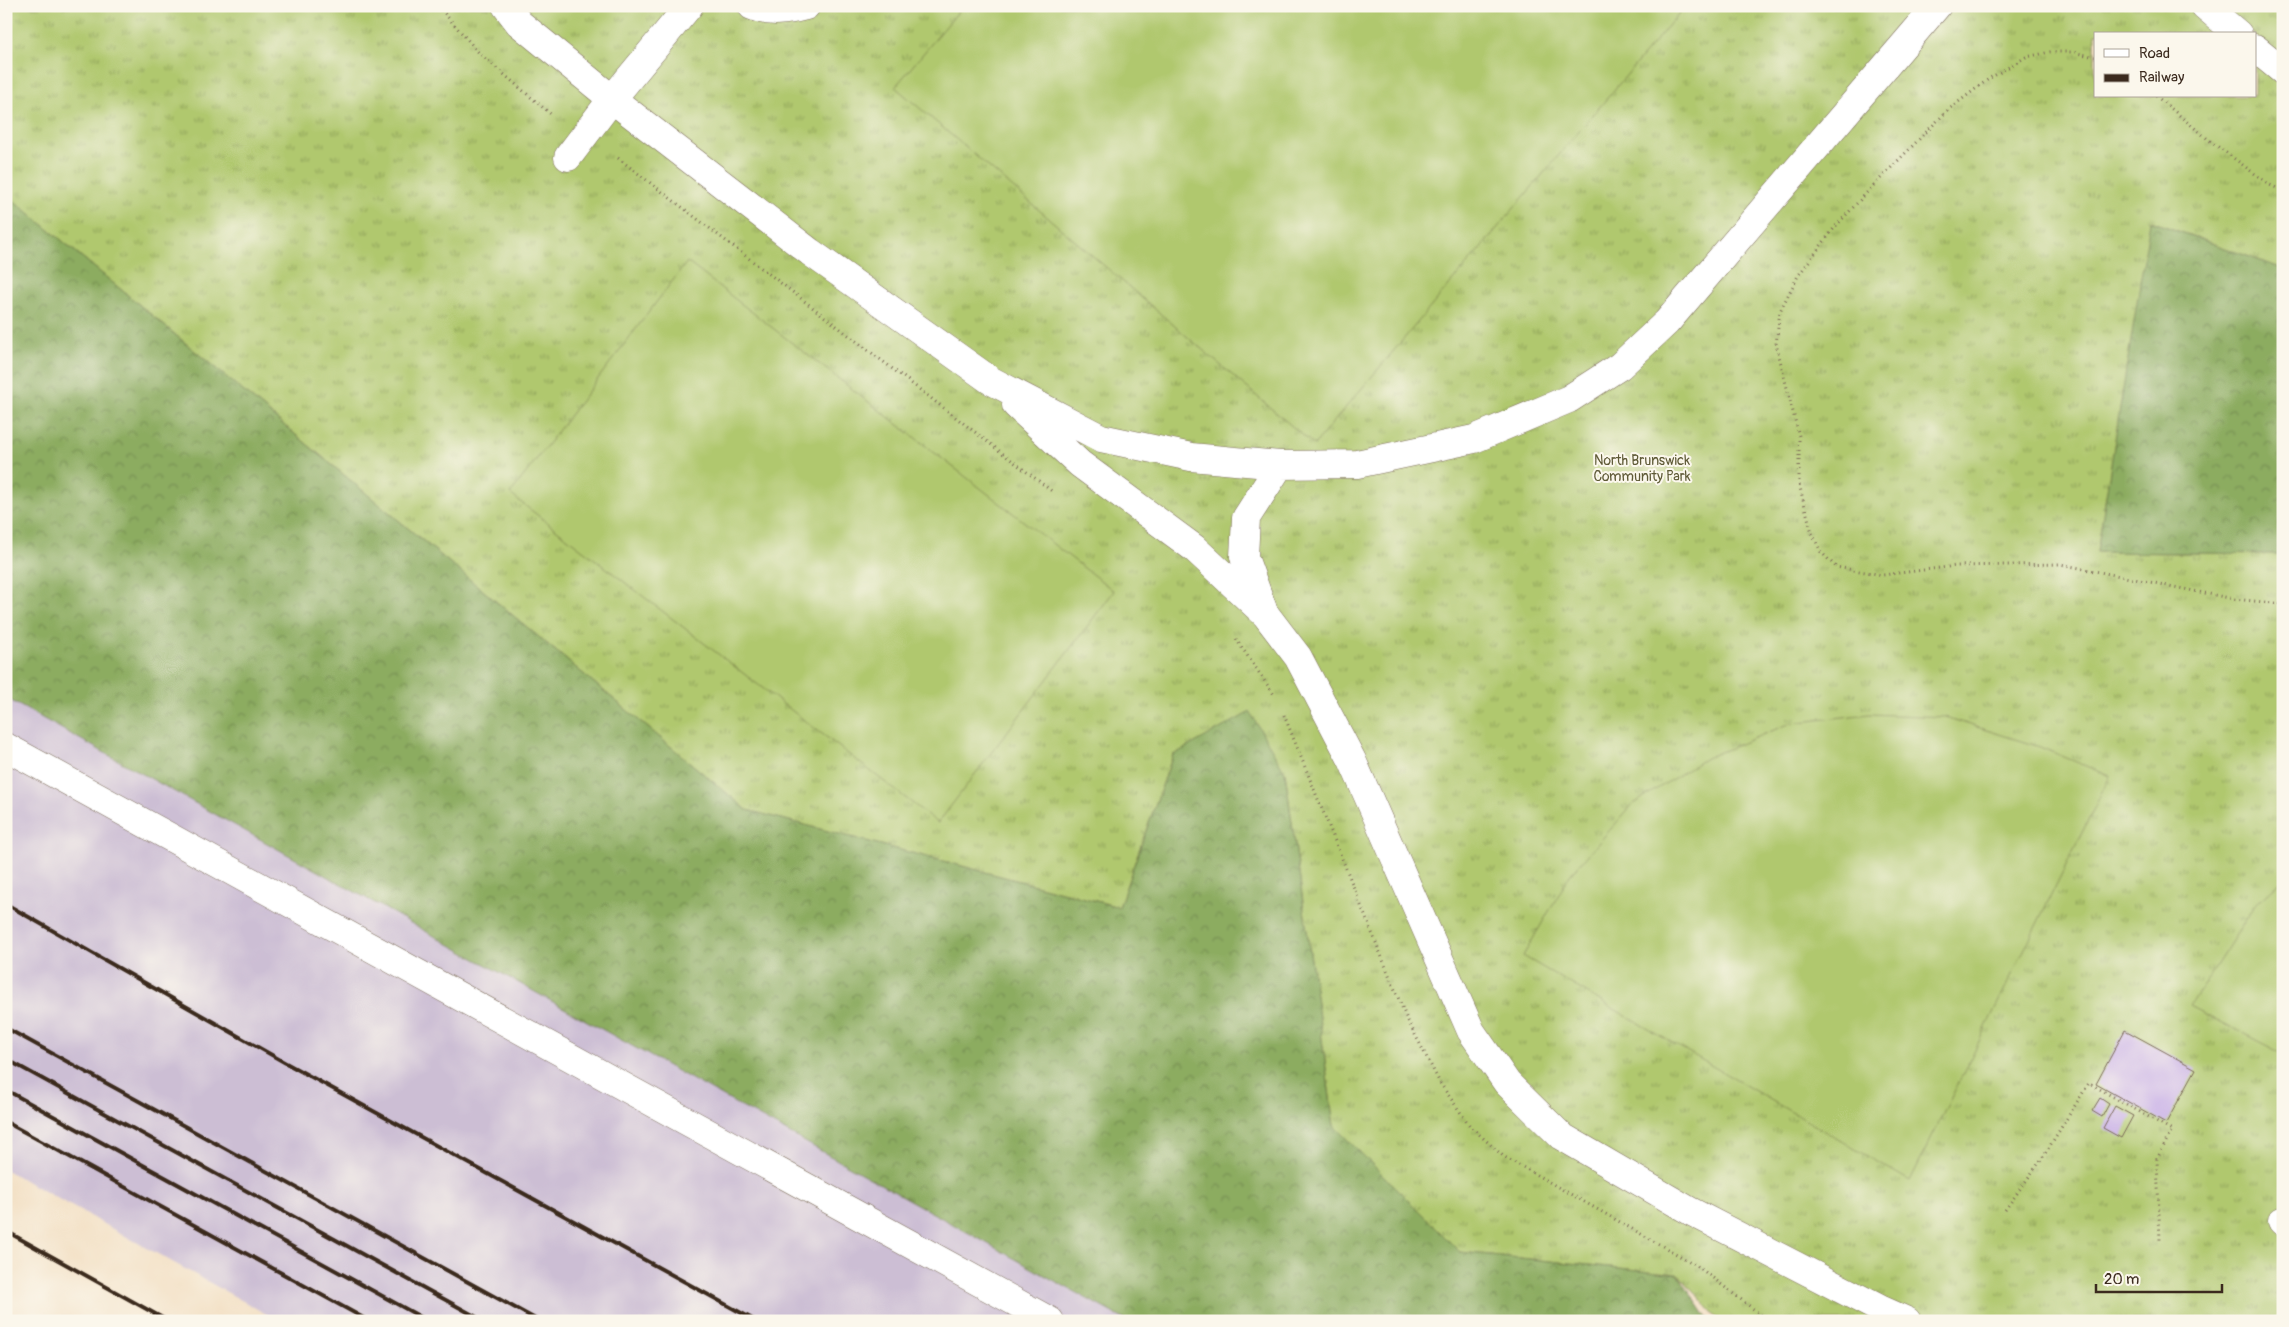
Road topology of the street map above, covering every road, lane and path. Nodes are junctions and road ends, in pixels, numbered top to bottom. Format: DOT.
graph roads {
  1 [pos="438,6"];
  2 [pos="506,6"];
  3 [pos="690,6"];
  4 [pos="752,6"];
  5 [pos="806,6"];
  6 [pos="1937,6"];
  7 [pos="2205,6"];
  8 [pos="2236,32"];
  9 [pos="2256,49"];
  10 [pos="2094,57"];
  11 [pos="2283,72"];
  12 [pos="2158,98"];
  13 [pos="612,99"];
  14 [pos="553,116"];
  15 [pos="568,157"];
  16 [pos="618,158"];
  17 [pos="2283,191"];
  18 [pos="990,380"];
  19 [pos="1280,465"];
  20 [pos="1057,494"];
  21 [pos="2283,604"];
  22 [pos="1266,615"];
  23 [pos="1233,635"];
  24 [pos="1280,704"];
  25 [pos="1284,714"];
  26 [pos="6,747"];
  27 [pos="2005,1210"];
  28 [pos="2160,1241"];
  29 [pos="1050,1321"];
  30 [pos="1769,1321"];
  31 [pos="1908,1321"];
  1 -- 14 [label="path"];
  2 -- 13 [label="lane"];
  3 -- 13 [label="lane"];
  4 -- 5 [label="lane"];
  6 -- 19 [label="lane"];
  7 -- 8 [label="lane"];
  9 -- 11 [label="lane"];
  10 -- 21 [label="path"];
  12 -- 17 [label="path"];
  13 -- 15 [label="lane"];
  13 -- 18 [label="lane"];
  16 -- 20 [label="path"];
  18 -- 19 [label="lane"];
  18 -- 22 [label="lane"];
  19 -- 22 [label="lane"];
  22 -- 31 [label="lane"];
  23 -- 24 [label="path"];
  25 -- 30 [label="path"];
  26 -- 29 [label="lane"];
  27 -- 28 [label="path"];
}
